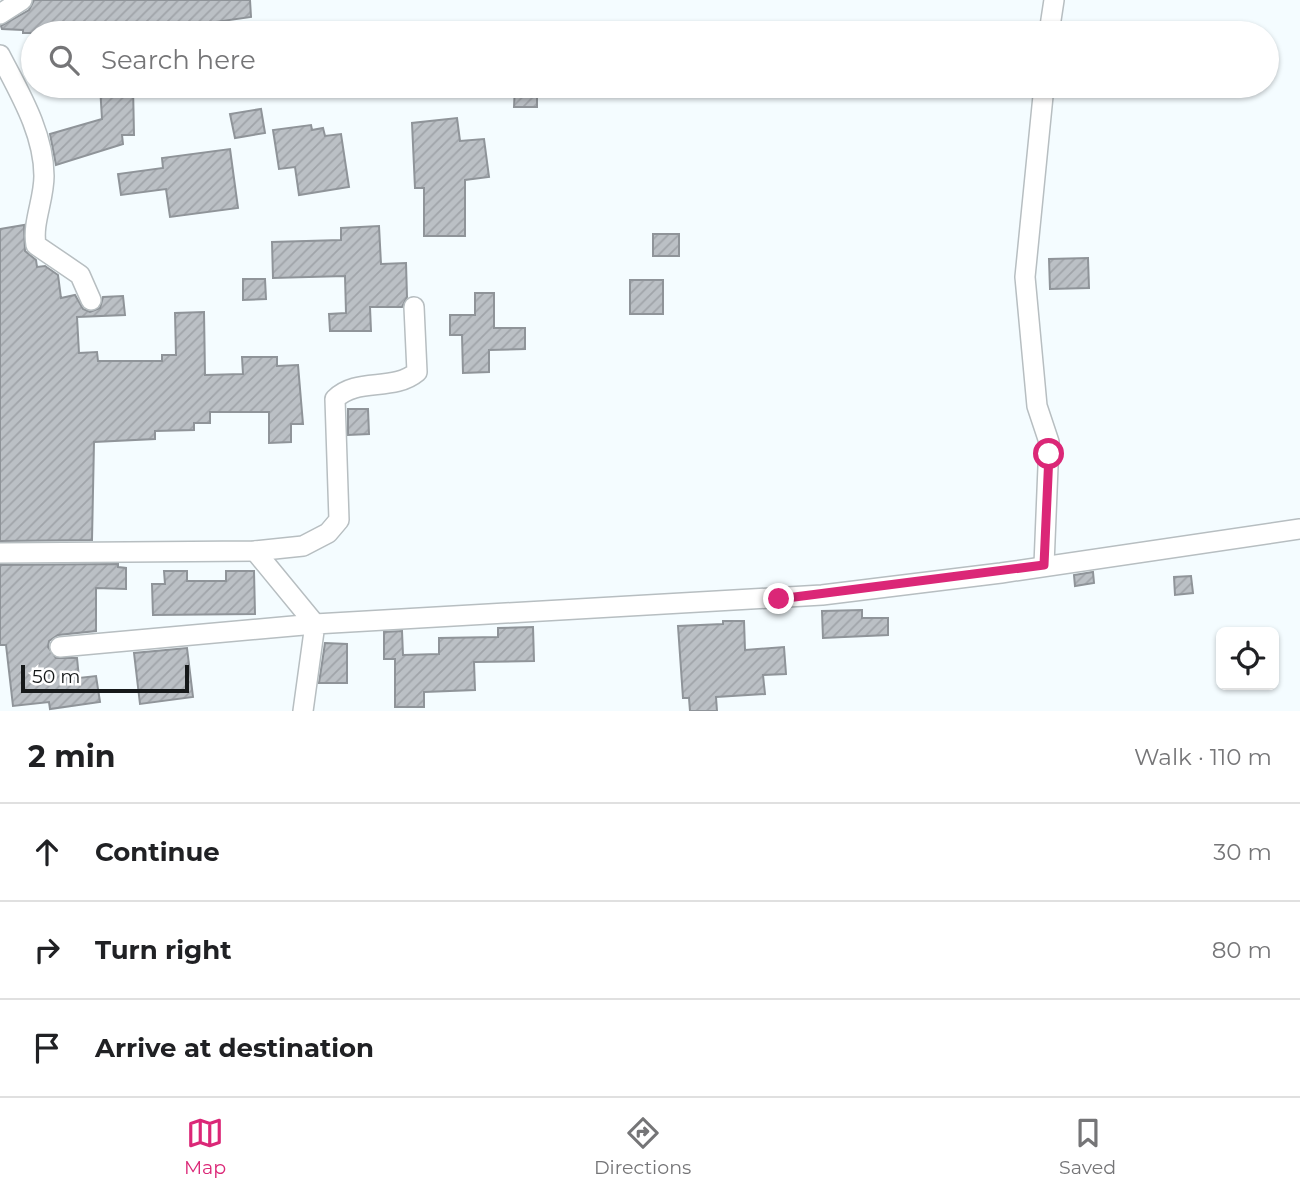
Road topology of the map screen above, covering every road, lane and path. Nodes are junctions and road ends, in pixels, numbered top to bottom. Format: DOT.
graph roads {
  1 [pos="22,0"];
  2 [pos="1054,0"];
  3 [pos="0,14"];
  4 [pos="1051,21"];
  5 [pos="0,55"];
  6 [pos="21,96"];
  7 [pos="22,98"];
  8 [pos="1043,98"];
  9 [pos="90,300"];
  10 [pos="414,307"];
  11 [pos="1300,529"];
  12 [pos="255,551"];
  13 [pos="0,553"];
  14 [pos="1044,565"];
  15 [pos="315,624"];
  16 [pos="60,647"];
  17 [pos="303,711"];
  1 -- 3 [label="street"];
  2 -- 4 [label="street"];
  5 -- 6 [label="street"];
  7 -- 9 [label="street"];
  8 -- 14 [label="street"];
  10 -- 12 [label="street"];
  11 -- 14 [label="street"];
  12 -- 13 [label="street"];
  12 -- 15 [label="street"];
  14 -- 15 [label="street"];
  15 -- 16 [label="street"];
  15 -- 17 [label="street"];
}
